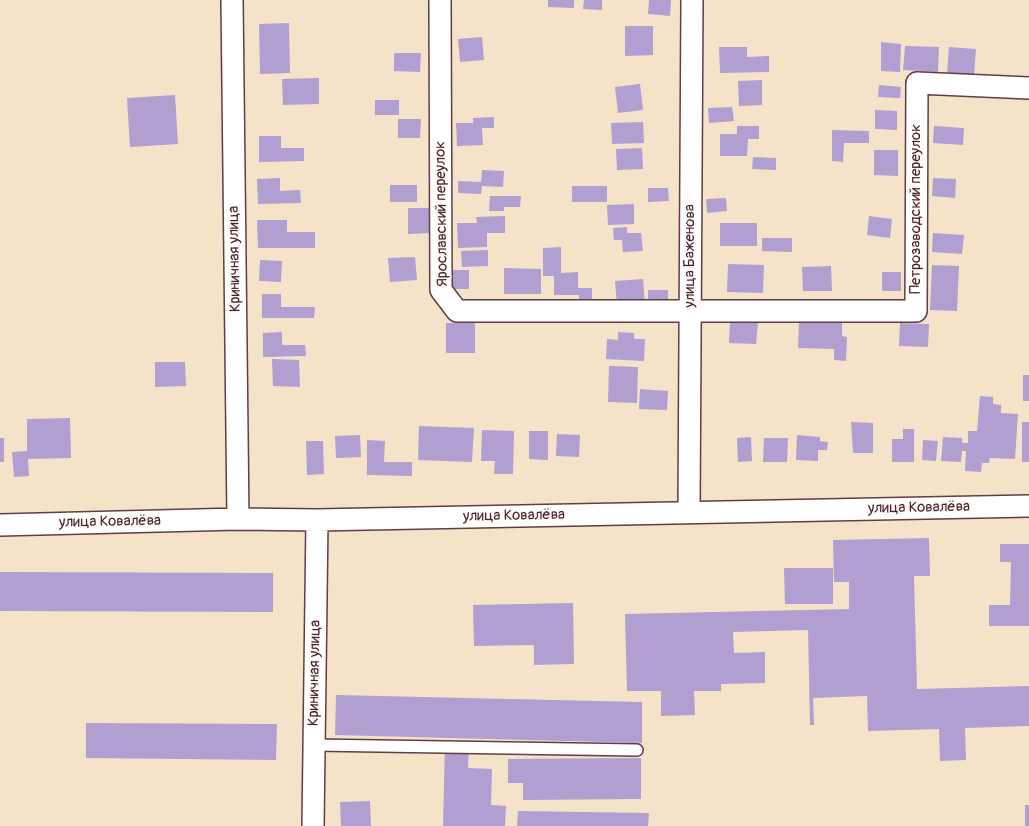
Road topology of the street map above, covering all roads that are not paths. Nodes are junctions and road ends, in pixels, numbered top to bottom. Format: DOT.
graph roads {
  1 [pos="232,0"];
  2 [pos="440,0"];
  3 [pos="692,0"];
  4 [pos="1029,88"];
  5 [pos="689,312"];
  6 [pos="1029,506"];
  7 [pos="689,512"];
  8 [pos="238,519"];
  9 [pos="317,520"];
  10 [pos="0,525"];
  11 [pos="314,745"];
  12 [pos="637,750"];
  13 [pos="313,826"];
  1 -- 8 [label="street, Криничная улица"];
  2 -- 5 [label="street, Ярославский переулок"];
  3 -- 5 [label="street, улица Баженова"];
  4 -- 5 [label="street, Петрозаводский переулок"];
  5 -- 7 [label="street, улица Баженова"];
  6 -- 7 [label="street, улица Ковалёва"];
  7 -- 9 [label="street, улица Ковалёва"];
  8 -- 9 [label="street, улица Ковалёва"];
  8 -- 10 [label="street, улица Ковалёва"];
  9 -- 11 [label="street, Криничная улица"];
  11 -- 12 [label="lane"];
  11 -- 13 [label="street, Криничная улица"];
}
